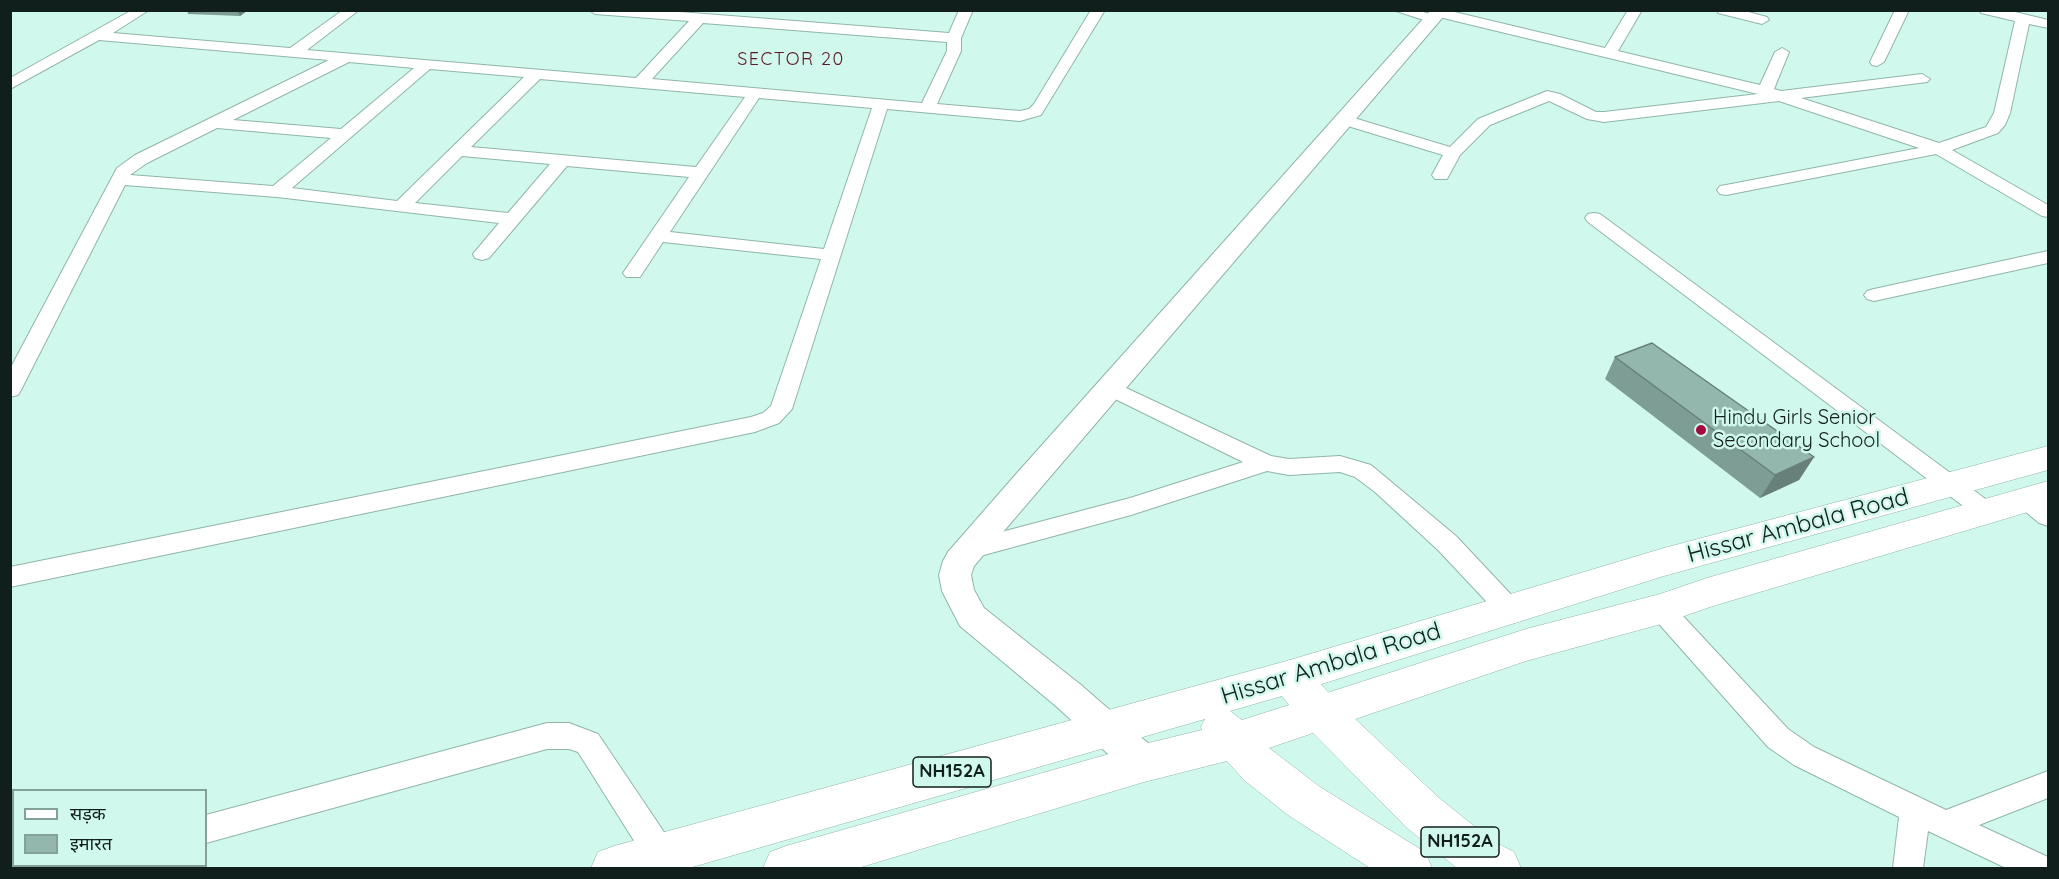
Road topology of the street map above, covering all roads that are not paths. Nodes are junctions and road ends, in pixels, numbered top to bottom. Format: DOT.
graph roads {
  1 [pos="143,10"];
  2 [pos="353,10"];
  3 [pos="595,10"];
  4 [pos="833,10"];
  5 [pos="966,10"];
  6 [pos="1098,10"];
  7 [pos="1399,10"];
  8 [pos="1635,10"];
  9 [pos="1723,10"];
  10 [pos="1902,10"];
  11 [pos="1986,10"];
  12 [pos="1438,14"];
  13 [pos="1764,15"];
  14 [pos="2023,18"];
  15 [pos="699,19"];
  16 [pos="2049,24"];
  17 [pos="820,29"];
  18 [pos="1754,35"];
  19 [pos="98,36"];
  20 [pos="954,38"];
  21 [pos="1782,52"];
  22 [pos="293,53"];
  23 [pos="1608,54"];
  24 [pos="348,57"];
  25 [pos="1877,62"];
  26 [pos="427,64"];
  27 [pos="536,74"];
  28 [pos="1922,79"];
  29 [pos="640,83"];
  30 [pos="10,85"];
  31 [pos="755,93"];
  32 [pos="1771,93"];
  33 [pos="881,104"];
  34 [pos="927,108"];
  35 [pos="1344,120"];
  36 [pos="215,123"];
  37 [pos="345,134"];
  38 [pos="1939,149"];
  39 [pos="458,151"];
  40 [pos="1453,153"];
  41 [pos="562,160"];
  42 [pos="700,173"];
  43 [pos="1441,175"];
  44 [pos="120,178"];
  45 [pos="1726,190"];
  46 [pos="277,192"];
  47 [pos="402,206"];
  48 [pos="2049,212"];
  49 [pos="1594,218"];
  50 [pos="512,219"];
  51 [pos="658,236"];
  52 [pos="482,254"];
  53 [pos="832,255"];
  54 [pos="2049,257"];
  55 [pos="633,273"];
  56 [pos="1874,295"];
  57 [pos="1109,387"];
  58 [pos="10,390"];
  59 [pos="2049,458"];
  60 [pos="1267,463"];
  61 [pos="1951,484"];
  62 [pos="2041,504"];
  63 [pos="1987,512"];
  64 [pos="969,550"];
  65 [pos="10,577"];
  66 [pos="1509,609"];
  67 [pos="1661,609"];
  68 [pos="1290,677"];
  69 [pos="1203,702"];
  70 [pos="1320,713"];
  71 [pos="1105,728"];
  72 [pos="1233,741"];
  73 [pos="1144,763"];
  74 [pos="2049,784"];
  75 [pos="1915,810"];
  76 [pos="1946,824"];
  77 [pos="207,829"];
  78 [pos="661,855"];
  79 [pos="614,868"];
  80 [pos="786,868"];
  81 [pos="1409,868"];
  82 [pos="1498,868"];
  83 [pos="1908,868"];
  84 [pos="2038,868"];
  1 -- 19 [label="street"];
  2 -- 22 [label="street"];
  3 -- 15 [label="street"];
  4 -- 17 [label="street"];
  5 -- 20 [label="street"];
  6 -- 34 [label="street"];
  7 -- 12 [label="street"];
  8 -- 23 [label="street"];
  9 -- 13 [label="street"];
  10 -- 25 [label="street"];
  11 -- 14 [label="street"];
  12 -- 23 [label="street"];
  12 -- 35 [label="street"];
  13 -- 18 [label="street"];
  14 -- 16 [label="street"];
  14 -- 38 [label="street"];
  15 -- 17 [label="street"];
  15 -- 29 [label="street"];
  17 -- 20 [label="street"];
  19 -- 22 [label="street"];
  19 -- 30 [label="street"];
  20 -- 34 [label="street"];
  21 -- 32 [label="street"];
  22 -- 24 [label="street"];
  23 -- 32 [label="street"];
  24 -- 26 [label="street"];
  24 -- 36 [label="street"];
  26 -- 27 [label="street"];
  26 -- 37 [label="street"];
  27 -- 29 [label="street"];
  27 -- 39 [label="street"];
  28 -- 32 [label="street"];
  29 -- 31 [label="street"];
  31 -- 33 [label="street"];
  31 -- 42 [label="street"];
  32 -- 38 [label="street"];
  32 -- 40 [label="street"];
  33 -- 34 [label="street"];
  33 -- 53 [label="street"];
  35 -- 40 [label="street"];
  35 -- 57 [label="street"];
  36 -- 37 [label="street"];
  36 -- 44 [label="street"];
  37 -- 46 [label="street"];
  38 -- 45 [label="street"];
  38 -- 48 [label="street"];
  39 -- 41 [label="street"];
  39 -- 47 [label="street"];
  40 -- 43 [label="street"];
  41 -- 42 [label="street"];
  41 -- 50 [label="street"];
  42 -- 51 [label="street"];
  44 -- 46 [label="street"];
  44 -- 58 [label="street"];
  46 -- 47 [label="street"];
  47 -- 50 [label="street"];
  49 -- 61 [label="street"];
  50 -- 52 [label="street"];
  51 -- 53 [label="street"];
  51 -- 55 [label="street"];
  53 -- 65 [label="street"];
  54 -- 56 [label="street"];
  57 -- 60 [label="street"];
  57 -- 64 [label="street"];
  59 -- 61 [label="main road, Hissar Ambala Road"];
  60 -- 64 [label="street"];
  60 -- 66 [label="street"];
  61 -- 63 [label="street"];
  61 -- 66 [label="main road, Hissar Ambala Road"];
  62 -- 63 [label="main road, Hissar Ambala Road"];
  63 -- 67 [label="main road, Hissar Ambala Road"];
  64 -- 71 [label="street"];
  66 -- 68 [label="main road, Hissar Ambala Road"];
  67 -- 70 [label="main road, Hissar Ambala Road"];
  67 -- 75 [label="street"];
  68 -- 69 [label="main road, Hissar Ambala Road / NH152A"];
  68 -- 70 [label="main road, NH152A"];
  69 -- 71 [label="main road, Hissar Ambala Road / NH152A"];
  69 -- 72 [label="main road, NH152A"];
  70 -- 72 [label="main road, Hissar Ambala Road / NH152A"];
  70 -- 82 [label="main road, NH152A"];
  71 -- 73 [label="street"];
  71 -- 78 [label="main road, Hissar Ambala Road / NH152A"];
  72 -- 73 [label="main road, Hissar Ambala Road / NH152A"];
  72 -- 81 [label="main road, NH152A"];
  73 -- 80 [label="main road, Hissar Ambala Road / NH152A"];
  74 -- 76 [label="street"];
  75 -- 76 [label="street"];
  75 -- 83 [label="street"];
  76 -- 84 [label="street"];
  77 -- 78 [label="street"];
  78 -- 79 [label="main road, Hissar Ambala Road / NH152A"];
}
